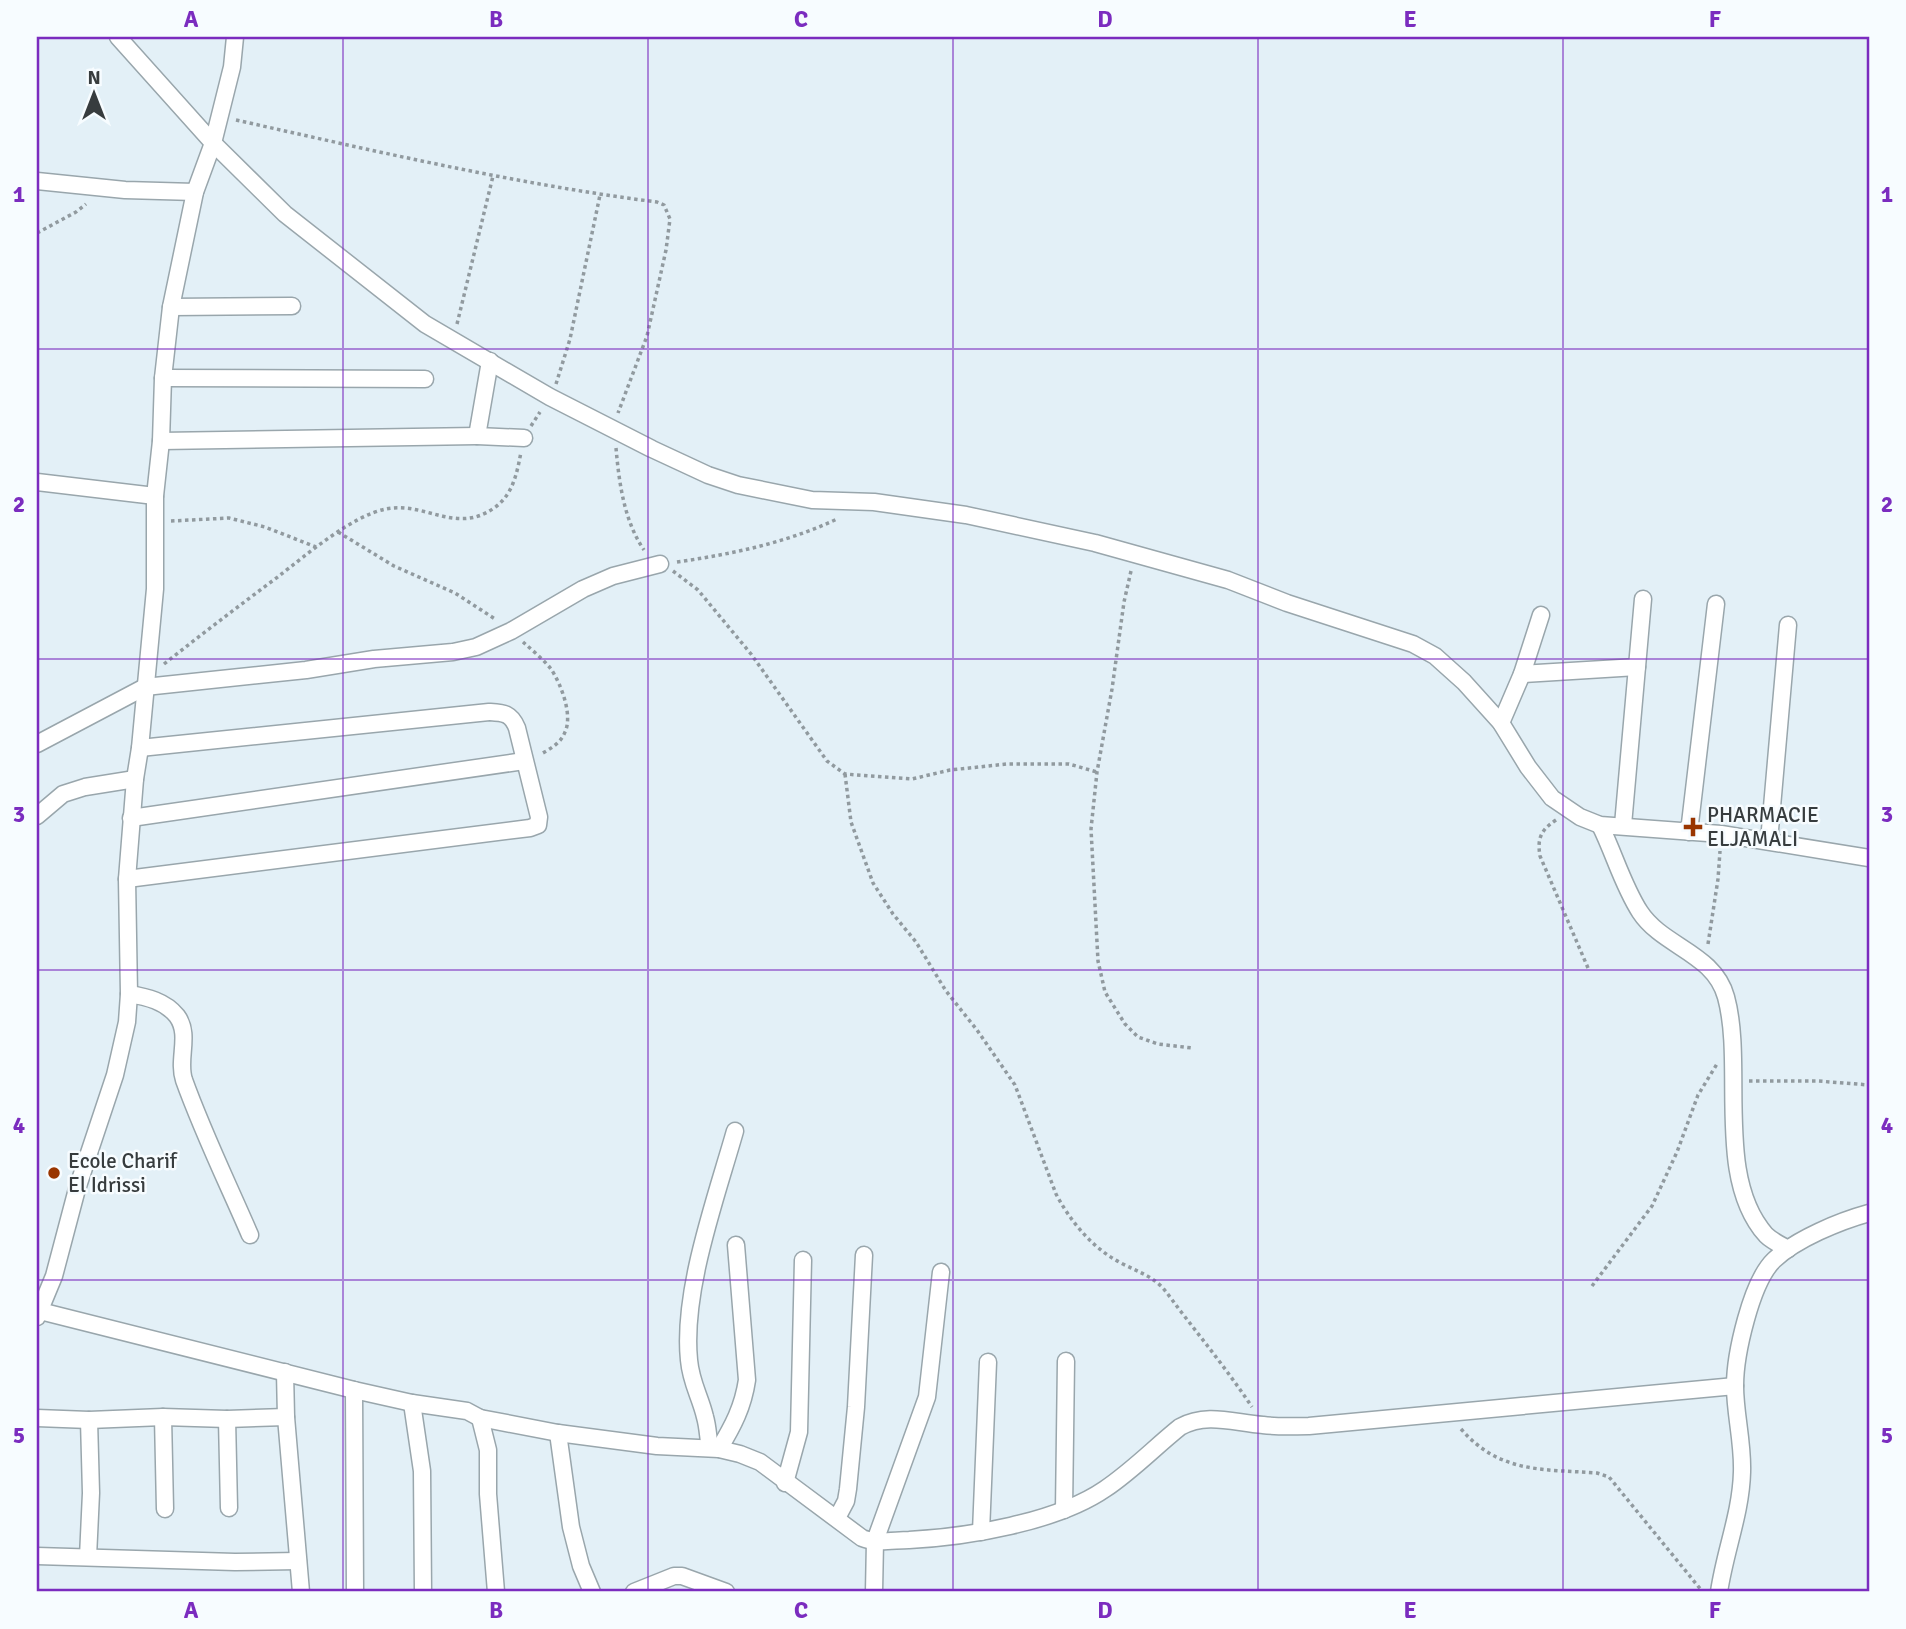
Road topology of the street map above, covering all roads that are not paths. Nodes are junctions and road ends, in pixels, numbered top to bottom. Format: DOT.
graph roads {
  1 [pos="118,37"];
  2 [pos="236,37"];
  3 [pos="213,143"];
  4 [pos="37,181"];
  5 [pos="195,192"];
  6 [pos="292,306"];
  7 [pos="171,307"];
  8 [pos="490,361"];
  9 [pos="163,378"];
  10 [pos="425,379"];
  11 [pos="477,436"];
  12 [pos="524,438"];
  13 [pos="161,441"];
  14 [pos="37,482"];
  15 [pos="155,496"];
  16 [pos="660,564"];
  17 [pos="1643,599"];
  18 [pos="1716,604"];
  19 [pos="1541,615"];
  20 [pos="1788,625"];
  21 [pos="1637,667"];
  22 [pos="1522,674"];
  23 [pos="146,683"];
  24 [pos="1501,723"];
  25 [pos="37,744"];
  26 [pos="140,748"];
  27 [pos="524,761"];
  28 [pos="135,779"];
  29 [pos="37,816"];
  30 [pos="131,818"];
  31 [pos="1600,825"];
  32 [pos="1623,825"];
  33 [pos="1689,831"];
  34 [pos="1769,841"];
  35 [pos="1869,858"];
  36 [pos="127,878"];
  37 [pos="129,994"];
  38 [pos="735,1131"];
  39 [pos="1869,1213"];
  40 [pos="250,1235"];
  41 [pos="736,1245"];
  42 [pos="1788,1250"];
  43 [pos="864,1255"];
  44 [pos="803,1260"];
  45 [pos="941,1272"];
  46 [pos="38,1314"];
  47 [pos="1066,1361"];
  48 [pos="988,1362"];
  49 [pos="285,1372"];
  50 [pos="1735,1386"];
  51 [pos="354,1390"];
  52 [pos="412,1403"];
  53 [pos="286,1416"];
  54 [pos="163,1417"];
  55 [pos="37,1418"];
  56 [pos="480,1418"];
  57 [pos="227,1419"];
  58 [pos="89,1420"];
  59 [pos="558,1433"];
  60 [pos="715,1449"];
  61 [pos="785,1483"];
  62 [pos="229,1508"];
  63 [pos="165,1509"];
  64 [pos="1064,1510"];
  65 [pos="837,1518"];
  66 [pos="981,1532"];
  67 [pos="875,1541"];
  68 [pos="37,1556"];
  69 [pos="88,1557"];
  70 [pos="298,1561"];
  71 [pos="301,1592"];
  72 [pos="355,1592"];
  73 [pos="423,1592"];
  74 [pos="496,1592"];
  75 [pos="592,1592"];
  76 [pos="634,1592"];
  77 [pos="726,1592"];
  78 [pos="874,1592"];
  79 [pos="1719,1592"];
  1 -- 3 [label="street"];
  2 -- 3 [label="street"];
  3 -- 5 [label="street"];
  3 -- 8 [label="street"];
  4 -- 5 [label="street"];
  5 -- 7 [label="street"];
  6 -- 7 [label="street"];
  7 -- 9 [label="street"];
  8 -- 11 [label="street"];
  8 -- 24 [label="street"];
  9 -- 10 [label="street"];
  9 -- 13 [label="street"];
  11 -- 12 [label="street"];
  11 -- 13 [label="street"];
  13 -- 15 [label="street"];
  14 -- 15 [label="street"];
  15 -- 23 [label="street"];
  16 -- 23 [label="street"];
  17 -- 21 [label="street"];
  18 -- 33 [label="street"];
  19 -- 22 [label="street"];
  20 -- 34 [label="street"];
  21 -- 22 [label="street"];
  21 -- 32 [label="street"];
  22 -- 24 [label="street"];
  23 -- 25 [label="street"];
  23 -- 26 [label="street"];
  24 -- 31 [label="street"];
  26 -- 27 [label="street"];
  26 -- 28 [label="street"];
  27 -- 30 [label="street"];
  27 -- 36 [label="street"];
  28 -- 29 [label="street"];
  28 -- 30 [label="street"];
  30 -- 36 [label="street"];
  31 -- 32 [label="street"];
  31 -- 42 [label="street"];
  32 -- 33 [label="street"];
  33 -- 34 [label="street"];
  34 -- 35 [label="street"];
  36 -- 37 [label="street"];
  37 -- 40 [label="street"];
  37 -- 46 [label="street"];
  38 -- 60 [label="street"];
  39 -- 42 [label="street"];
  41 -- 60 [label="street"];
  42 -- 50 [label="street"];
  43 -- 65 [label="street"];
  44 -- 61 [label="street"];
  45 -- 67 [label="street"];
  46 -- 49 [label="street"];
  47 -- 64 [label="street"];
  48 -- 66 [label="street"];
  49 -- 51 [label="street"];
  49 -- 53 [label="street"];
  50 -- 64 [label="street"];
  50 -- 79 [label="street"];
  51 -- 52 [label="street"];
  51 -- 72 [label="street"];
  52 -- 56 [label="street"];
  52 -- 73 [label="street"];
  53 -- 57 [label="street"];
  53 -- 70 [label="street"];
  54 -- 57 [label="street"];
  54 -- 58 [label="street"];
  54 -- 63 [label="street"];
  55 -- 58 [label="street"];
  56 -- 59 [label="street"];
  56 -- 74 [label="street"];
  57 -- 62 [label="street"];
  58 -- 69 [label="street"];
  59 -- 60 [label="street"];
  59 -- 75 [label="street"];
  60 -- 61 [label="street"];
  61 -- 65 [label="street"];
  64 -- 66 [label="street"];
  65 -- 67 [label="street"];
  66 -- 67 [label="street"];
  67 -- 78 [label="street"];
  68 -- 69 [label="street"];
  69 -- 70 [label="street"];
  70 -- 71 [label="street"];
  76 -- 77 [label="street"];
}
